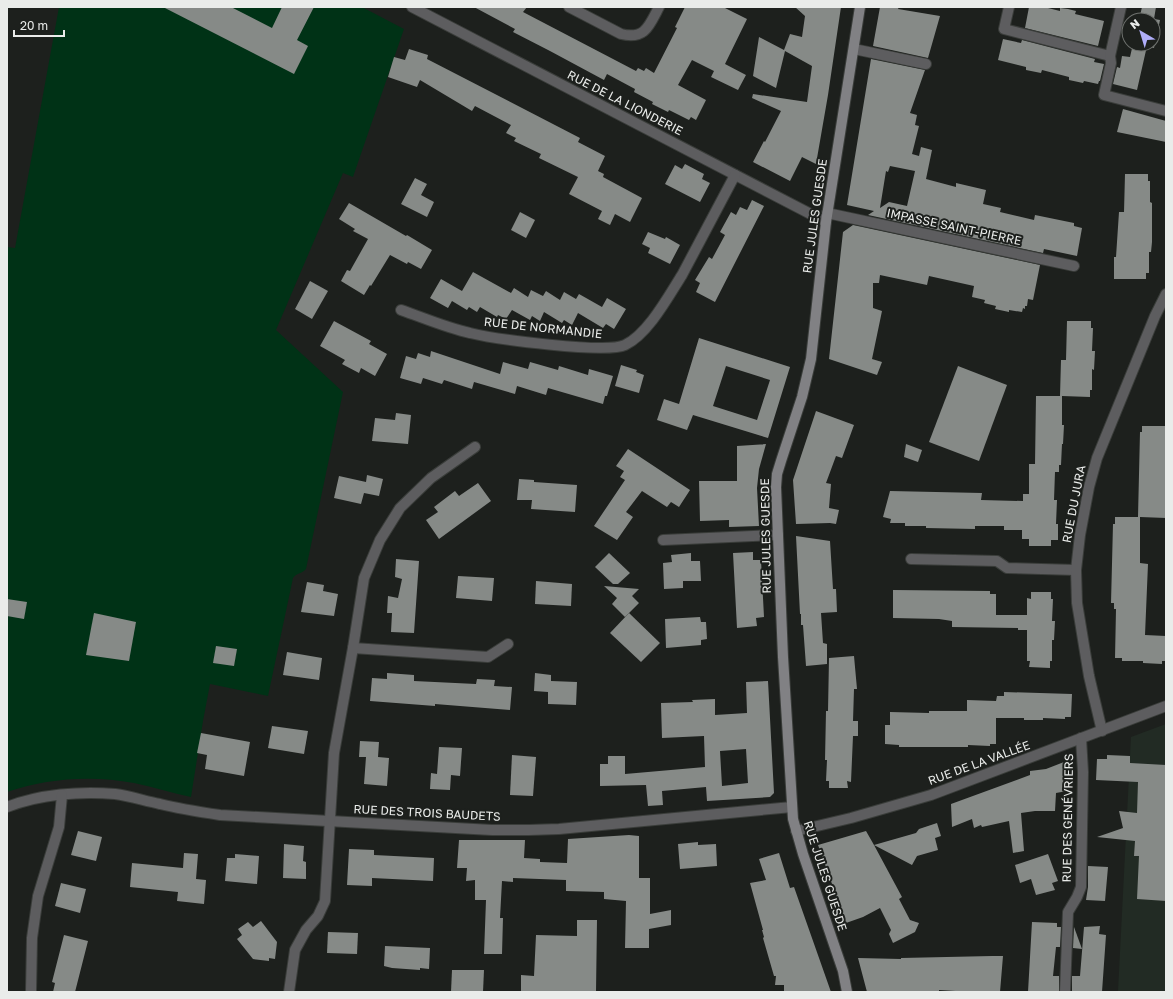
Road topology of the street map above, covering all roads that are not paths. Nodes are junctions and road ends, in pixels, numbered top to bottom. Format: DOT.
graph roads {
  1 [pos="569,7"];
  2 [pos="659,7"];
  3 [pos="860,7"];
  4 [pos="1009,7"];
  5 [pos="1121,7"];
  6 [pos="417,8"];
  7 [pos="854,49"];
  8 [pos="1110,56"];
  9 [pos="926,64"];
  10 [pos="1166,110"];
  11 [pos="735,175"];
  12 [pos="827,217"];
  13 [pos="1074,266"];
  14 [pos="1166,294"];
  15 [pos="401,310"];
  16 [pos="475,447"];
  17 [pos="778,536"];
  18 [pos="663,540"];
  19 [pos="911,559"];
  20 [pos="1076,570"];
  21 [pos="508,644"];
  22 [pos="353,648"];
  23 [pos="1166,706"];
  24 [pos="1102,730"];
  25 [pos="1081,738"];
  26 [pos="62,795"];
  27 [pos="7,807"];
  28 [pos="792,807"];
  29 [pos="331,821"];
  30 [pos="796,831"];
  31 [pos="31,992"];
  32 [pos="289,992"];
  33 [pos="847,992"];
  34 [pos="1065,992"];
  1 -- 2 [label="street"];
  3 -- 7 [label="main road, RUE JULES GUESDE"];
  4 -- 8 [label="street"];
  5 -- 8 [label="street"];
  6 -- 11 [label="street, RUE DE LA LIONDERIE"];
  7 -- 9 [label="street"];
  7 -- 12 [label="main road, RUE JULES GUESDE"];
  8 -- 10 [label="street"];
  11 -- 12 [label="street, RUE DE LA LIONDERIE"];
  11 -- 15 [label="street, RUE DE NORMANDIE"];
  12 -- 13 [label="street, IMPASSE SAINT-PIERRE"];
  12 -- 17 [label="main road, RUE JULES GUESDE"];
  14 -- 20 [label="street, RUE DU JURA"];
  16 -- 22 [label="street"];
  17 -- 18 [label="street"];
  17 -- 28 [label="main road, RUE JULES GUESDE"];
  19 -- 20 [label="street"];
  20 -- 24 [label="street, RUE DU JURA"];
  21 -- 22 [label="street"];
  22 -- 29 [label="street"];
  23 -- 24 [label="street, RUE DE LA VALLÉE"];
  24 -- 25 [label="street, RUE DE LA VALLÉE"];
  25 -- 30 [label="street, RUE DE LA VALLÉE"];
  25 -- 34 [label="street, RUE DES GENÉVRIERS"];
  26 -- 27 [label="street, RUE DES TROIS BAUDETS"];
  26 -- 29 [label="street, RUE DES TROIS BAUDETS"];
  26 -- 31 [label="street"];
  28 -- 29 [label="street, RUE DES TROIS BAUDETS"];
  28 -- 30 [label="main road, RUE JULES GUESDE"];
  29 -- 32 [label="street"];
  30 -- 33 [label="main road, RUE JULES GUESDE"];
}
